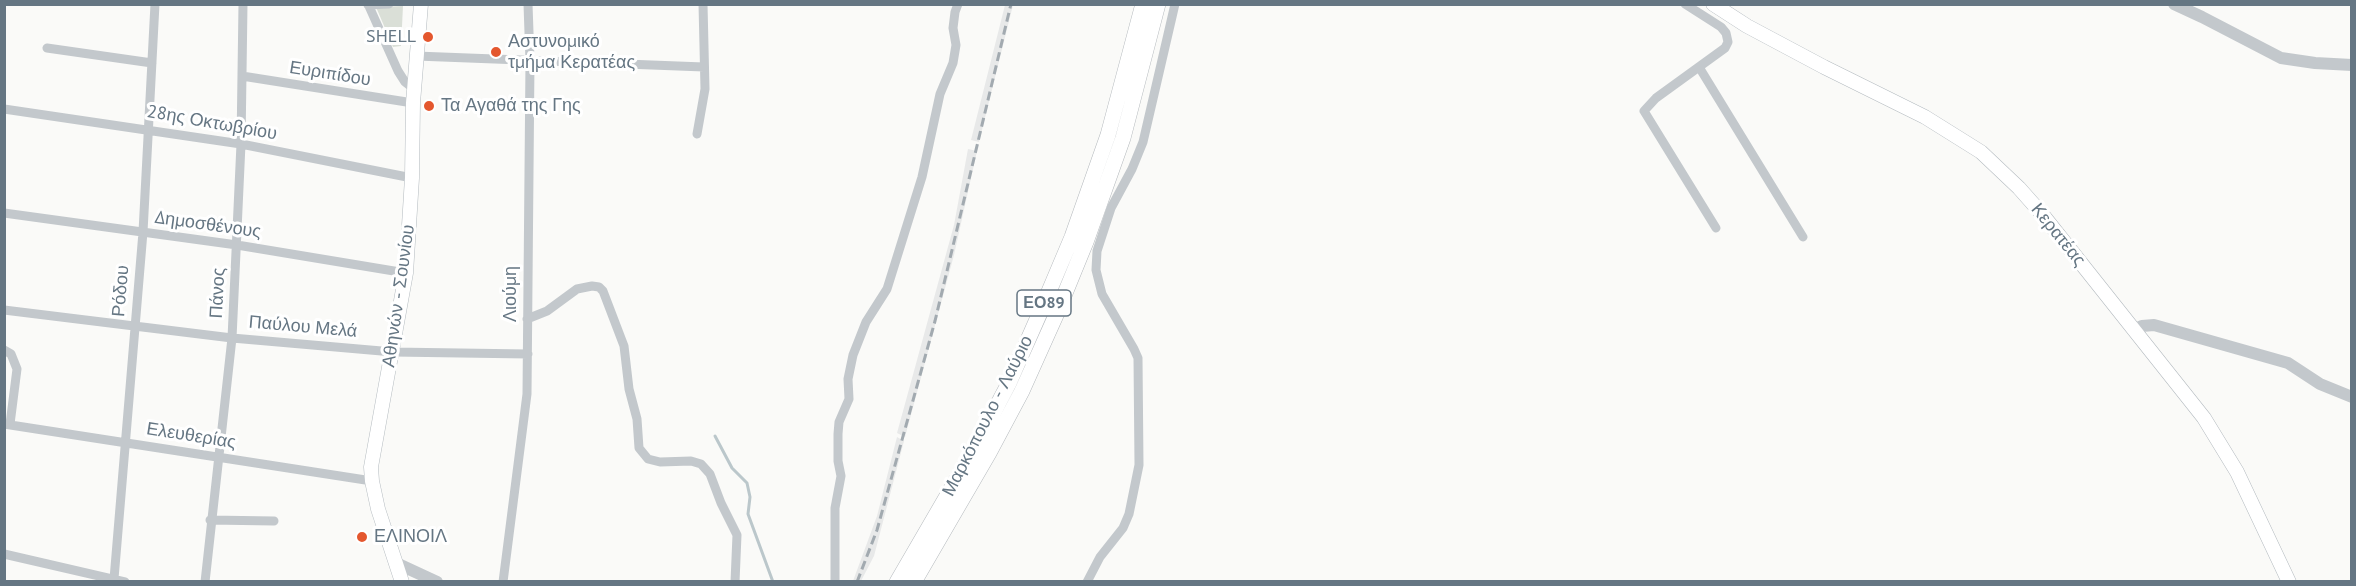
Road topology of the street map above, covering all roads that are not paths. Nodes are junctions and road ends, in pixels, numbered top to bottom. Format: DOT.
graph roads {
  1 [pos="154,4"];
  2 [pos="243,4"];
  3 [pos="389,4"];
  4 [pos="421,4"];
  5 [pos="528,4"];
  6 [pos="703,4"];
  7 [pos="958,4"];
  8 [pos="1143,4"];
  9 [pos="1158,4"];
  10 [pos="1175,4"];
  11 [pos="1685,4"];
  12 [pos="1713,4"];
  13 [pos="2174,4"];
  14 [pos="368,5"];
  15 [pos="47,48"];
  16 [pos="416,57"];
  17 [pos="530,61"];
  18 [pos="152,63"];
  19 [pos="2352,65"];
  20 [pos="704,67"];
  21 [pos="1699,67"];
  22 [pos="242,76"];
  23 [pos="413,96"];
  24 [pos="4,109"];
  25 [pos="149,129"];
  26 [pos="697,134"];
  27 [pos="241,144"];
  28 [pos="412,178"];
  29 [pos="4,213"];
  30 [pos="1716,228"];
  31 [pos="143,232"];
  32 [pos="1803,237"];
  33 [pos="237,245"];
  34 [pos="406,273"];
  35 [pos="4,310"];
  36 [pos="527,319"];
  37 [pos="135,326"];
  38 [pos="2133,330"];
  39 [pos="232,338"];
  40 [pos="4,350"];
  41 [pos="393,352"];
  42 [pos="528,354"];
  43 [pos="2352,397"];
  44 [pos="7,424"];
  45 [pos="126,443"];
  46 [pos="218,457"];
  47 [pos="372,481"];
  48 [pos="210,520"];
  49 [pos="274,521"];
  50 [pos="4,554"];
  51 [pos="396,563"];
  52 [pos="114,579"];
  53 [pos="125,582"];
  54 [pos="205,582"];
  55 [pos="402,582"];
  56 [pos="437,582"];
  57 [pos="503,582"];
  58 [pos="735,582"];
  59 [pos="835,582"];
  60 [pos="897,582"];
  61 [pos="914,582"];
  62 [pos="1087,582"];
  63 [pos="2289,582"];
  1 -- 18 [label="street, Ρόδου"];
  2 -- 22 [label="street, Πάνος"];
  3 -- 14 [label="street"];
  4 -- 16 [label="main road, Αθηνών - Σουνίου"];
  5 -- 17 [label="street, Λιούμη"];
  6 -- 20 [label="street"];
  7 -- 59 [label="street"];
  8 -- 60 [label="highway, Μαρκόπουλο - Λαύριο / ΕΟ89"];
  9 -- 61 [label="highway, Μαρκόπουλο - Λαύριο / ΕΟ89"];
  10 -- 62 [label="street"];
  11 -- 21 [label="street"];
  12 -- 38 [label="main road, Κερατέας"];
  13 -- 19 [label="street"];
  14 -- 23 [label="street"];
  15 -- 18 [label="street"];
  16 -- 17 [label="street"];
  16 -- 23 [label="main road, Αθηνών - Σουνίου"];
  17 -- 20 [label="street"];
  17 -- 36 [label="street, Λιούμη"];
  18 -- 25 [label="street, Ρόδου"];
  20 -- 26 [label="street"];
  21 -- 30 [label="street"];
  21 -- 32 [label="street"];
  22 -- 23 [label="street, Ευριπίδου"];
  22 -- 27 [label="street, Πάνος"];
  23 -- 28 [label="main road, Αθηνών - Σουνίου"];
  24 -- 25 [label="street, 28ης Οκτωβρίου"];
  25 -- 27 [label="street, 28ης Οκτωβρίου"];
  25 -- 31 [label="street, Ρόδου"];
  27 -- 28 [label="street, 28ης Οκτωβρίου"];
  27 -- 33 [label="street, Πάνος"];
  28 -- 34 [label="main road, Αθηνών - Σουνίου"];
  29 -- 31 [label="street, Δημοσθένους"];
  31 -- 33 [label="street, Δημοσθένους"];
  31 -- 37 [label="street, Ρόδου"];
  33 -- 34 [label="street, Δημοσθένους"];
  33 -- 39 [label="street, Πάνος"];
  34 -- 41 [label="main road, Αθηνών - Σουνίου"];
  35 -- 37 [label="street, Παύλου Μελά"];
  36 -- 42 [label="street, Λιούμη"];
  36 -- 58 [label="street"];
  37 -- 39 [label="street, Παύλου Μελά"];
  37 -- 45 [label="street, Ρόδου"];
  38 -- 43 [label="street"];
  38 -- 63 [label="main road, Κερατέας"];
  39 -- 41 [label="street, Παύλου Μελά"];
  39 -- 46 [label="street, Πάνος"];
  40 -- 44 [label="street"];
  41 -- 42 [label="street, Παύλου Μελά"];
  41 -- 47 [label="main road, Αθηνών - Σουνίου"];
  42 -- 57 [label="street, Λιούμη"];
  44 -- 45 [label="street, Ελευθερίας"];
  45 -- 46 [label="street, Ελευθερίας"];
  45 -- 52 [label="street, Ρόδου"];
  46 -- 47 [label="street, Ελευθερίας"];
  46 -- 48 [label="street, Πάνος"];
  47 -- 51 [label="main road, Αθηνών - Σουνίου"];
  48 -- 49 [label="street"];
  48 -- 54 [label="street, Πάνος"];
  50 -- 52 [label="street"];
  51 -- 55 [label="main road, Αθηνών - Σουνίου"];
  51 -- 56 [label="street"];
  52 -- 53 [label="street"];
}
